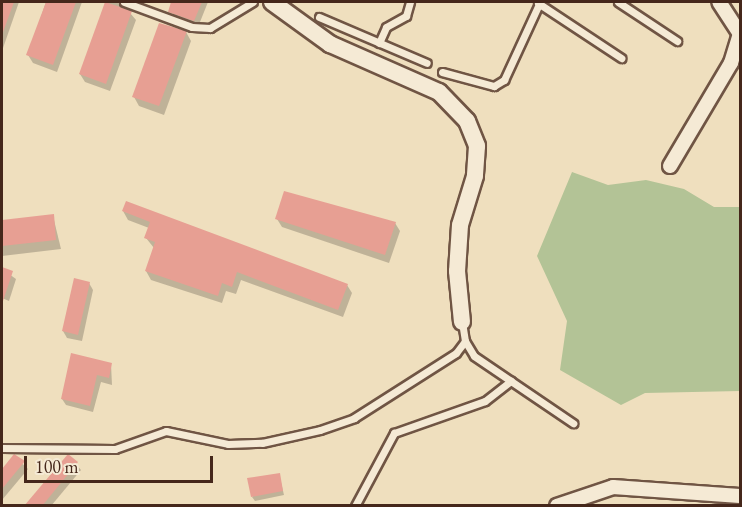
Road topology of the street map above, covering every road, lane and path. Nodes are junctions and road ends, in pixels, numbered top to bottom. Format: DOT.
graph roads {
  1 [pos="124,2"];
  2 [pos="253,2"];
  3 [pos="272,2"];
  4 [pos="410,2"];
  5 [pos="618,2"];
  6 [pos="719,2"];
  7 [pos="538,3"];
  8 [pos="319,17"];
  9 [pos="677,41"];
  10 [pos="380,43"];
  11 [pos="621,58"];
  12 [pos="427,63"];
  13 [pos="442,72"];
  14 [pos="670,166"];
  15 [pos="462,322"];
  16 [pos="465,341"];
  17 [pos="511,381"];
  18 [pos="573,423"];
  19 [pos="2,448"];
  20 [pos="741,496"];
  21 [pos="355,506"];
  22 [pos="556,506"];
  1 -- 2 [label="lane"];
  3 -- 15 [label="street"];
  4 -- 10 [label="lane"];
  5 -- 9 [label="lane"];
  6 -- 14 [label="street"];
  7 -- 11 [label="lane"];
  7 -- 13 [label="lane"];
  8 -- 10 [label="lane"];
  10 -- 12 [label="lane"];
  15 -- 16 [label="lane"];
  16 -- 17 [label="lane"];
  16 -- 19 [label="lane"];
  17 -- 18 [label="lane"];
  17 -- 21 [label="lane"];
  20 -- 22 [label="street"];
}
